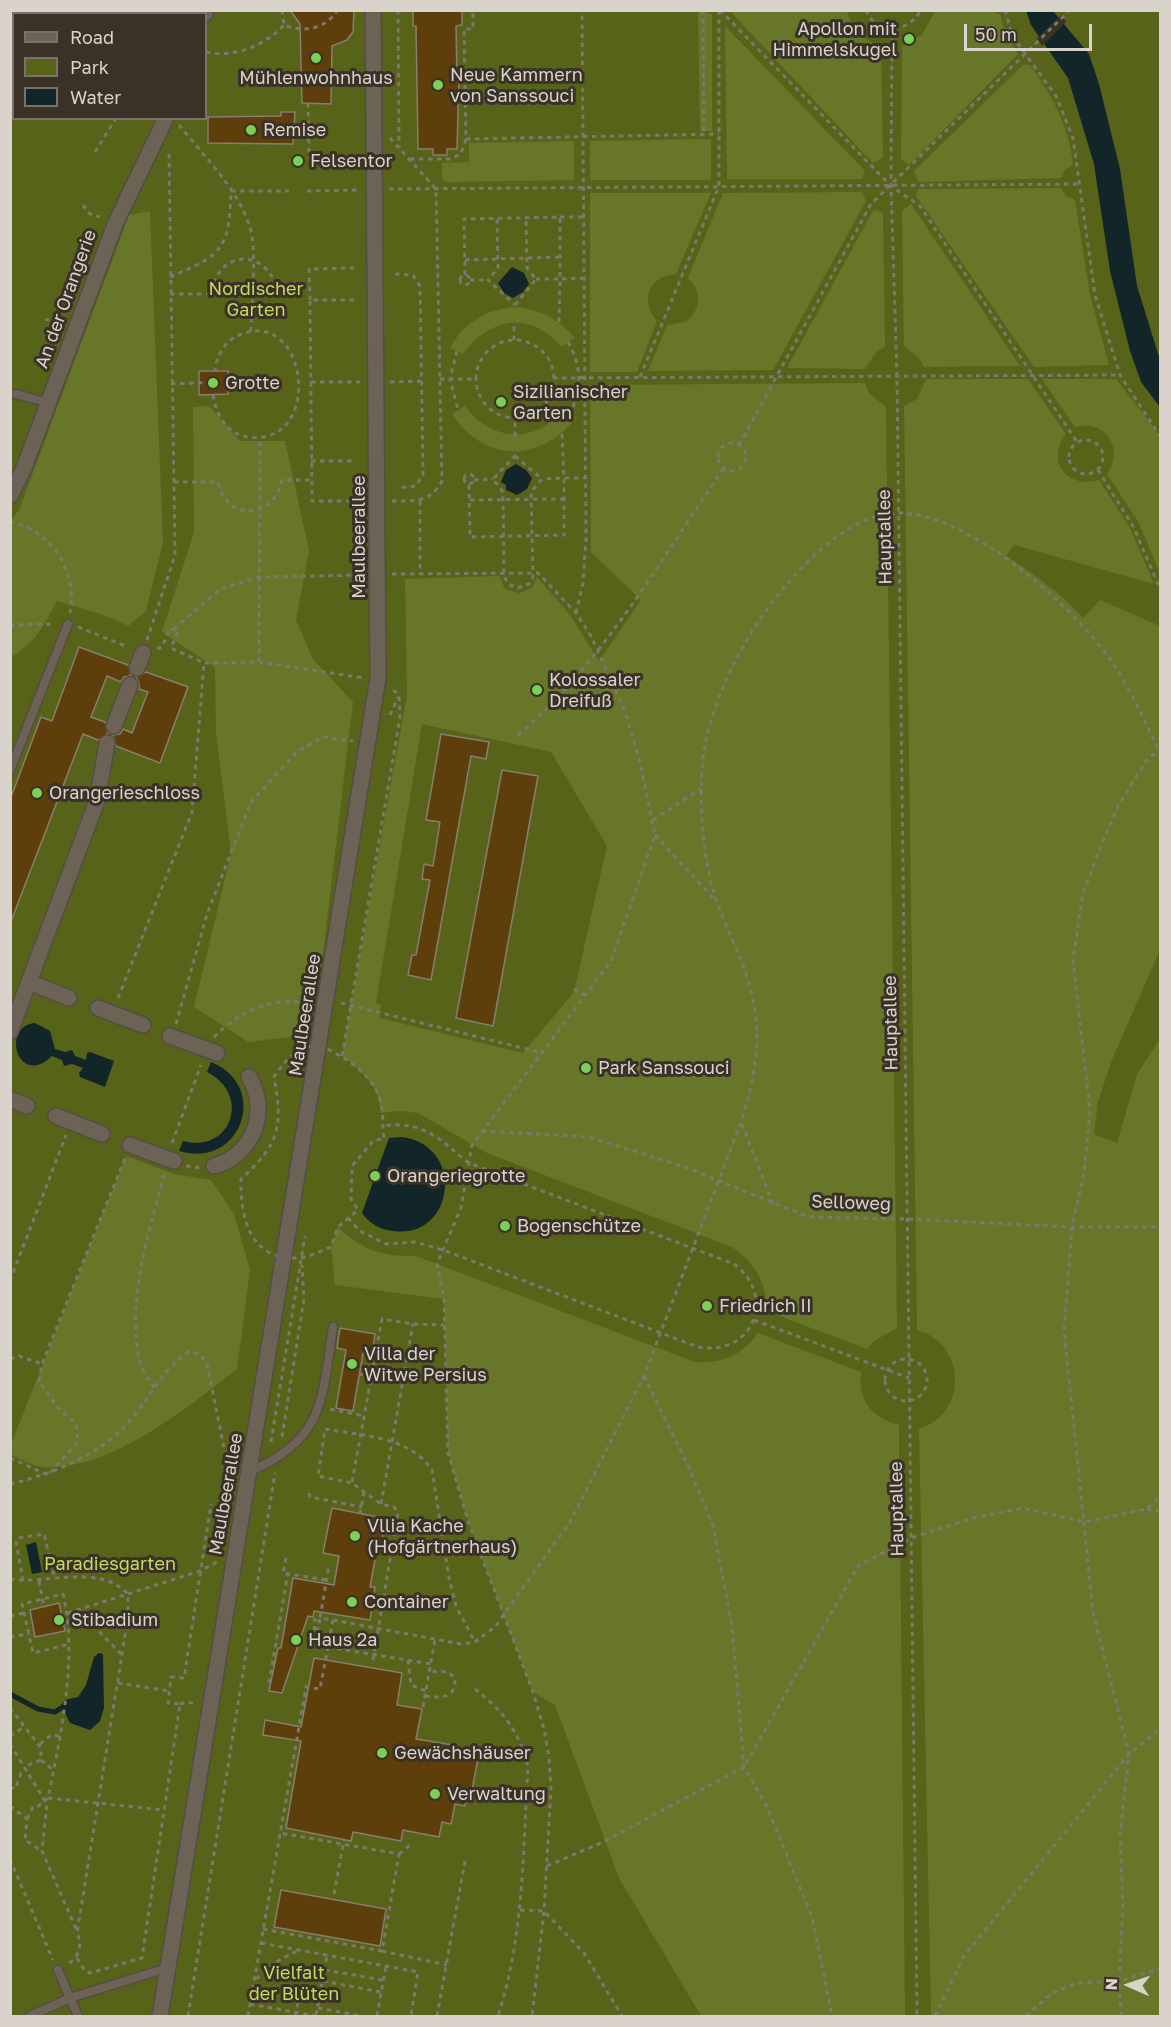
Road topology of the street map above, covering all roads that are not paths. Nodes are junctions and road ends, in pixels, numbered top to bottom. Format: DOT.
graph roads {
  1 [pos="373,10"];
  2 [pos="171,120"];
  3 [pos="16,394"];
  4 [pos="49,403"];
  5 [pos="10,496"];
  6 [pos="68,624"];
  7 [pos="143,653"];
  8 [pos="137,668"];
  9 [pos="130,685"];
  10 [pos="114,726"];
  11 [pos="107,743"];
  12 [pos="10,770"];
  13 [pos="29,982"];
  14 [pos="69,998"];
  15 [pos="105,1011"];
  16 [pos="143,1025"];
  17 [pos="10,1032"];
  18 [pos="170,1036"];
  19 [pos="212,1051"];
  20 [pos="261,1079"];
  21 [pos="10,1099"];
  22 [pos="27,1106"];
  23 [pos="56,1116"];
  24 [pos="102,1134"];
  25 [pos="130,1146"];
  26 [pos="170,1160"];
  27 [pos="223,1167"];
  28 [pos="333,1327"];
  29 [pos="249,1471"];
  30 [pos="168,1968"];
  31 [pos="58,1970"];
  32 [pos="70,1998"];
  33 [pos="30,2016"];
  34 [pos="78,2016"];
  35 [pos="160,2016"];
  1 -- 29 [label="street, Maulbeerallee"];
  2 -- 4 [label="street, An der Orangerie"];
  3 -- 4 [label="lane"];
  4 -- 5 [label="street, An der Orangerie"];
  6 -- 12 [label="lane"];
  7 -- 8 [label="street"];
  9 -- 10 [label="street"];
  11 -- 13 [label="street"];
  13 -- 14 [label="street"];
  13 -- 17 [label="street"];
  15 -- 16 [label="street"];
  18 -- 19 [label="street"];
  20 -- 27 [label="street"];
  21 -- 22 [label="street"];
  23 -- 24 [label="street"];
  25 -- 26 [label="street"];
  28 -- 29 [label="lane"];
  29 -- 30 [label="street, Maulbeerallee"];
  30 -- 32 [label="lane"];
  30 -- 35 [label="street, Maulbeerallee"];
  31 -- 32 [label="lane"];
  32 -- 33 [label="lane"];
  32 -- 34 [label="lane"];
}
